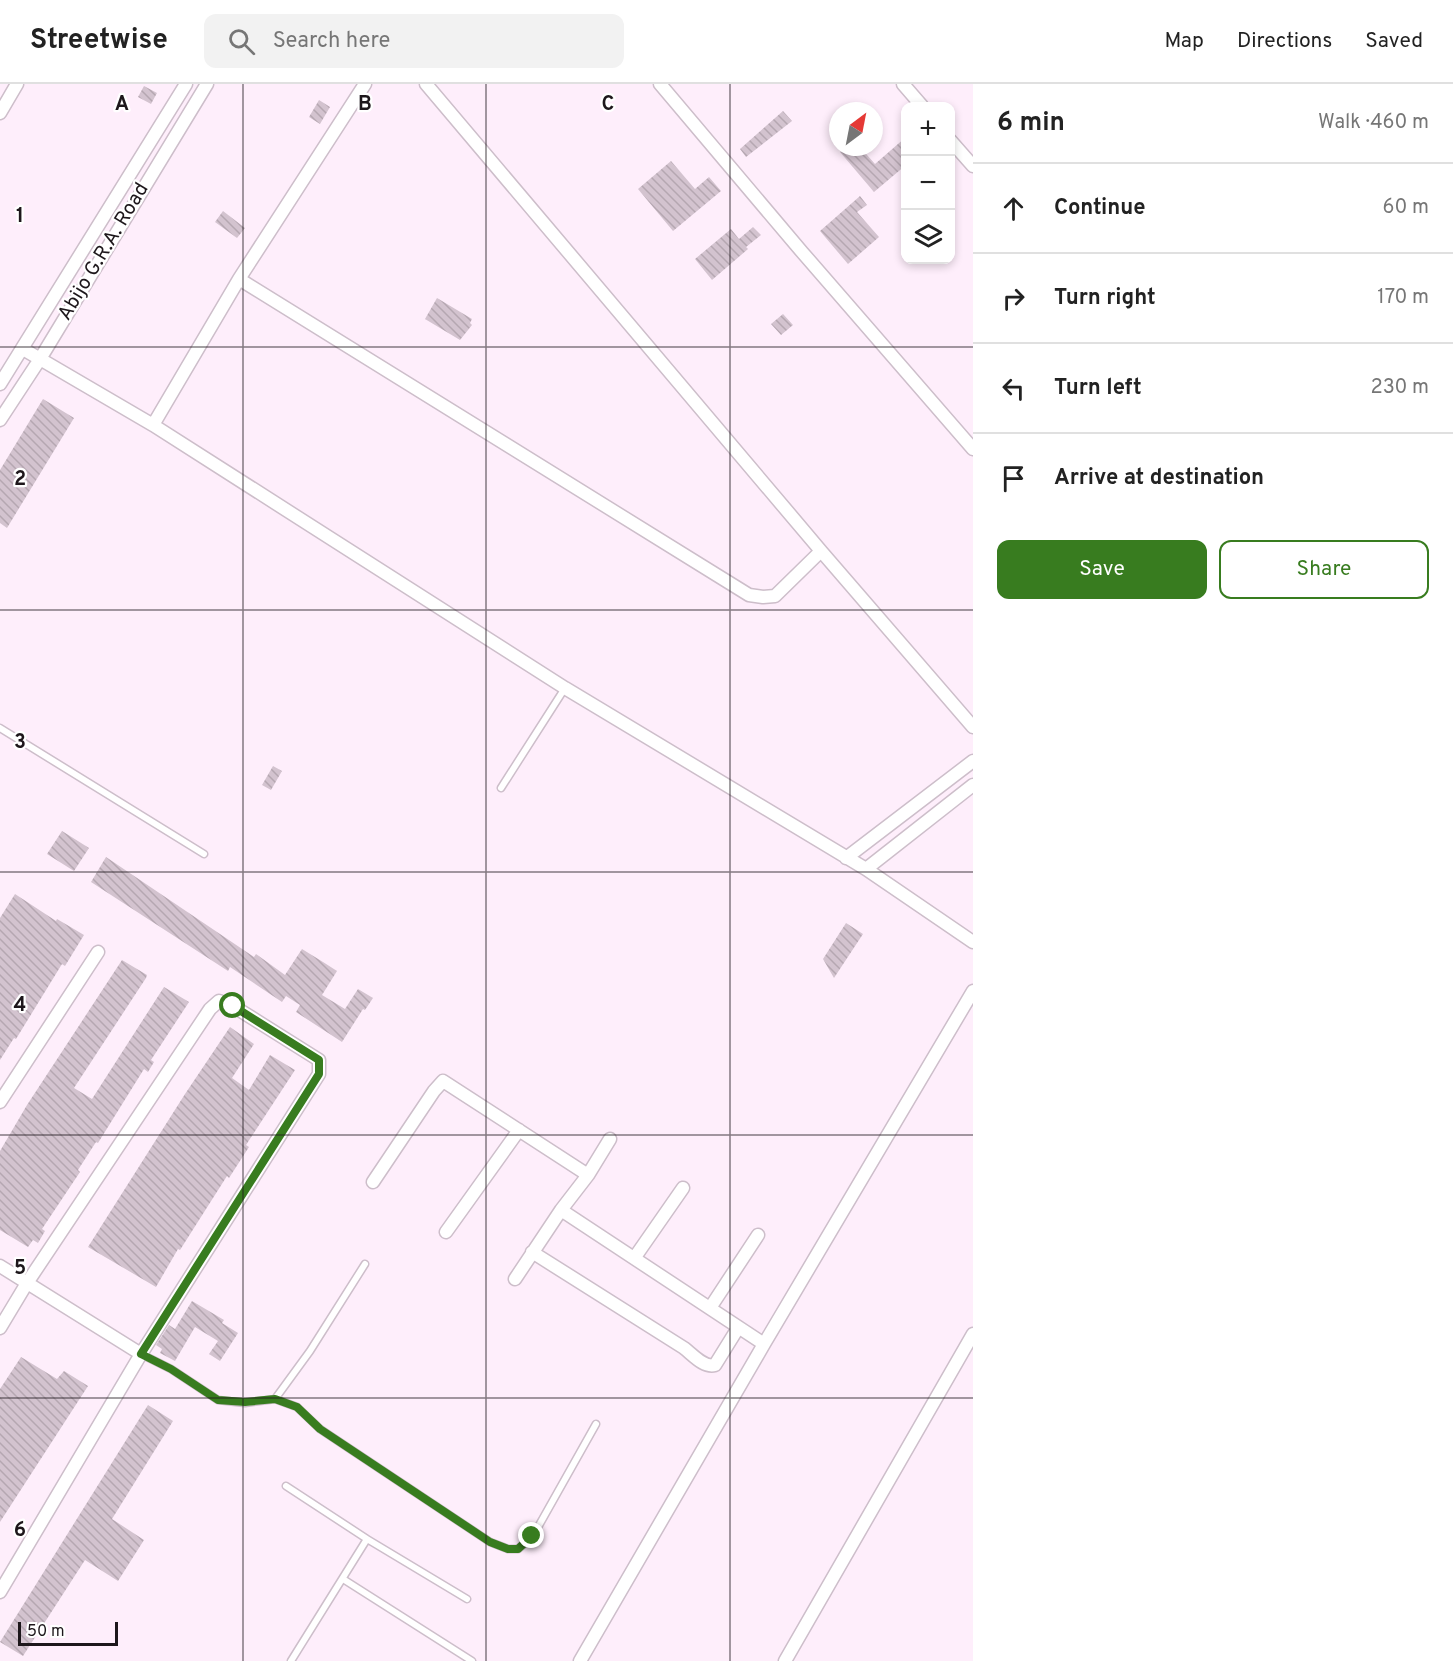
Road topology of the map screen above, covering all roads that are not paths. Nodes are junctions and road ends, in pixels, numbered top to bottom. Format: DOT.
graph roads {
  1 [pos="17,84"];
  2 [pos="186,84"];
  3 [pos="207,84"];
  4 [pos="365,84"];
  5 [pos="426,84"];
  6 [pos="660,84"];
  7 [pos="903,84"];
  8 [pos="919,102"];
  9 [pos="0,113"];
  10 [pos="955,145"];
  11 [pos="973,166"];
  12 [pos="239,279"];
  13 [pos="23,349"];
  14 [pos="40,359"];
  15 [pos="0,384"];
  16 [pos="0,420"];
  17 [pos="153,425"];
  18 [pos="973,449"];
  19 [pos="821,551"];
  20 [pos="565,688"];
  21 [pos="973,727"];
  22 [pos="0,728"];
  23 [pos="973,761"];
  24 [pos="973,785"];
  25 [pos="501,788"];
  26 [pos="204,854"];
  27 [pos="846,858"];
  28 [pos="866,869"];
  29 [pos="973,942"];
  30 [pos="98,952"];
  31 [pos="973,991"];
  32 [pos="0,1102"];
  33 [pos="519,1130"];
  34 [pos="610,1139"];
  35 [pos="588,1175"];
  36 [pos="373,1182"];
  37 [pos="682,1188"];
  38 [pos="561,1210"];
  39 [pos="446,1233"];
  40 [pos="758,1235"];
  41 [pos="532,1252"];
  42 [pos="635,1257"];
  43 [pos="365,1264"];
  44 [pos="0,1266"];
  45 [pos="515,1279"];
  46 [pos="27,1283"];
  47 [pos="710,1308"];
  48 [pos="0,1328"];
  49 [pos="738,1328"];
  50 [pos="973,1334"];
  51 [pos="764,1344"];
  52 [pos="141,1354"];
  53 [pos="275,1399"];
  54 [pos="596,1424"];
  55 [pos="286,1486"];
  56 [pos="368,1539"];
  57 [pos="343,1579"];
  58 [pos="0,1592"];
  59 [pos="467,1599"];
  60 [pos="291,1661"];
  61 [pos="472,1661"];
  62 [pos="580,1661"];
  63 [pos="785,1661"];
  1 -- 9 [label="street"];
  2 -- 13 [label="street, Abijo G.R.A. Road"];
  3 -- 14 [label="street, Abijo G.R.A. Road"];
  4 -- 12 [label="street"];
  5 -- 19 [label="street"];
  6 -- 18 [label="street"];
  7 -- 8 [label="street"];
  10 -- 11 [label="street"];
  12 -- 17 [label="street"];
  12 -- 19 [label="street"];
  13 -- 14 [label="street"];
  13 -- 15 [label="street, Abijo G.R.A. Road"];
  14 -- 16 [label="street, Abijo G.R.A. Road"];
  14 -- 17 [label="street"];
  17 -- 20 [label="street"];
  19 -- 21 [label="street"];
  20 -- 25 [label="lane"];
  20 -- 27 [label="street"];
  22 -- 26 [label="lane"];
  23 -- 27 [label="street"];
  24 -- 28 [label="street"];
  27 -- 28 [label="street"];
  28 -- 29 [label="street"];
  30 -- 32 [label="street"];
  31 -- 51 [label="street"];
  33 -- 35 [label="street"];
  33 -- 36 [label="street"];
  33 -- 39 [label="street"];
  34 -- 35 [label="street"];
  35 -- 38 [label="street"];
  37 -- 42 [label="street"];
  38 -- 41 [label="street"];
  38 -- 42 [label="street"];
  40 -- 47 [label="street"];
  41 -- 45 [label="street"];
  41 -- 49 [label="street"];
  42 -- 47 [label="street"];
  43 -- 53 [label="lane"];
  44 -- 46 [label="street"];
  46 -- 48 [label="street"];
  46 -- 52 [label="street"];
  46 -- 52 [label="street"];
  47 -- 49 [label="street"];
  49 -- 51 [label="street"];
  50 -- 63 [label="street"];
  51 -- 62 [label="street"];
  52 -- 53 [label="lane"];
  52 -- 58 [label="street"];
  53 -- 54 [label="lane"];
  55 -- 56 [label="lane"];
  56 -- 57 [label="lane"];
  56 -- 59 [label="lane"];
  57 -- 60 [label="lane"];
  57 -- 61 [label="lane"];
}
